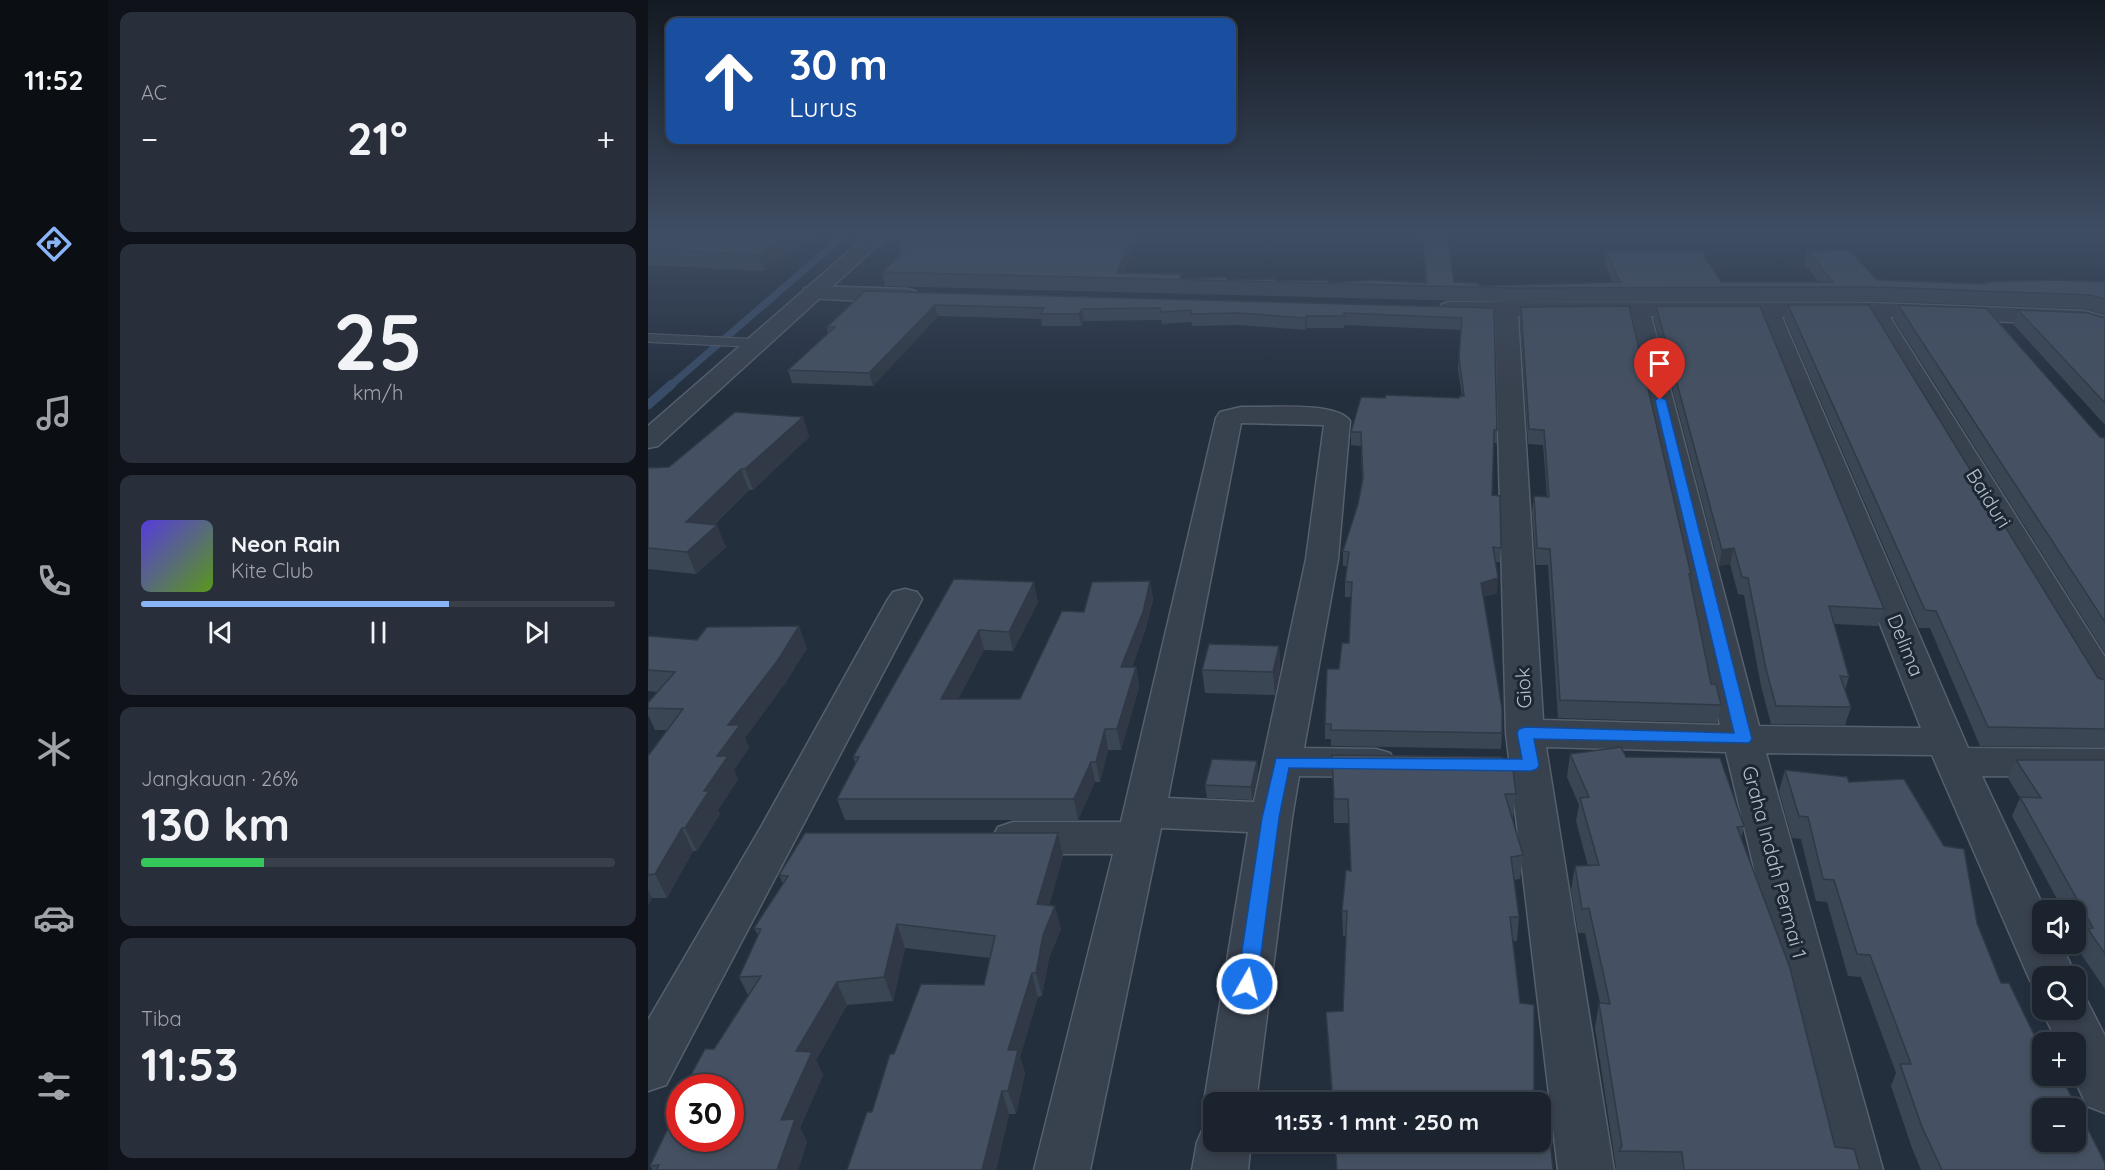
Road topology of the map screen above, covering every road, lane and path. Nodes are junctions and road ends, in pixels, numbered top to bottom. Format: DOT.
graph roads {
  1 [pos="820,287"];
  2 [pos="813,293"];
  3 [pos="933,296"];
  4 [pos="1423,309"];
  5 [pos="1638,309"];
  6 [pos="1874,310"];
  7 [pos="1506,311"];
  8 [pos="1768,311"];
  9 [pos="1989,312"];
  10 [pos="2103,323"];
  11 [pos="648,338"];
  12 [pos="2013,339"];
  13 [pos="748,343"];
  14 [pos="650,438"];
  15 [pos="905,599"];
  16 [pos="2105,686"];
  17 [pos="1744,739"];
  18 [pos="1952,752"];
  19 [pos="1517,754"];
  20 [pos="1282,762"];
  21 [pos="1412,763"];
  22 [pos="2105,764"];
  23 [pos="1271,818"];
  24 [pos="1140,825"];
  25 [pos="776,838"];
  26 [pos="823,838"];
  27 [pos="974,838"];
  28 [pos="2048,966"];
  29 [pos="2072,1020"];
  30 [pos="648,1068"];
  31 [pos="2105,1089"];
  32 [pos="1231,1092"];
  33 [pos="1223,1152"];
  34 [pos="1062,1170"];
  35 [pos="1220,1170"];
  36 [pos="1586,1170"];
  37 [pos="1855,1170"];
  1 -- 2 [label="street"];
  2 -- 3 [label="street"];
  2 -- 13 [label="street"];
  4 -- 7 [label="street"];
  5 -- 7 [label="street"];
  5 -- 8 [label="street"];
  5 -- 17 [label="street, Graha Indah Permai 1"];
  6 -- 8 [label="street"];
  6 -- 9 [label="street"];
  6 -- 16 [label="street, Baiduri"];
  7 -- 19 [label="street, Giok"];
  8 -- 18 [label="street, Delima"];
  9 -- 10 [label="street"];
  9 -- 12 [label="street"];
  11 -- 13 [label="lane"];
  13 -- 14 [label="street"];
  15 -- 25 [label="street"];
  17 -- 18 [label="street"];
  17 -- 19 [label="street"];
  17 -- 37 [label="street, Graha Indah Permai 1"];
  18 -- 22 [label="street"];
  18 -- 28 [label="street, Delima"];
  19 -- 36 [label="street, Giok"];
  20 -- 21 [label="street"];
  20 -- 23 [label="street"];
  20 -- 24 [label="street"];
  23 -- 24 [label="street"];
  23 -- 32 [label="street"];
  24 -- 27 [label="street"];
  24 -- 34 [label="street"];
  25 -- 26 [label="street"];
  25 -- 30 [label="street"];
  29 -- 31 [label="street"];
  33 -- 35 [label="street"];
}
